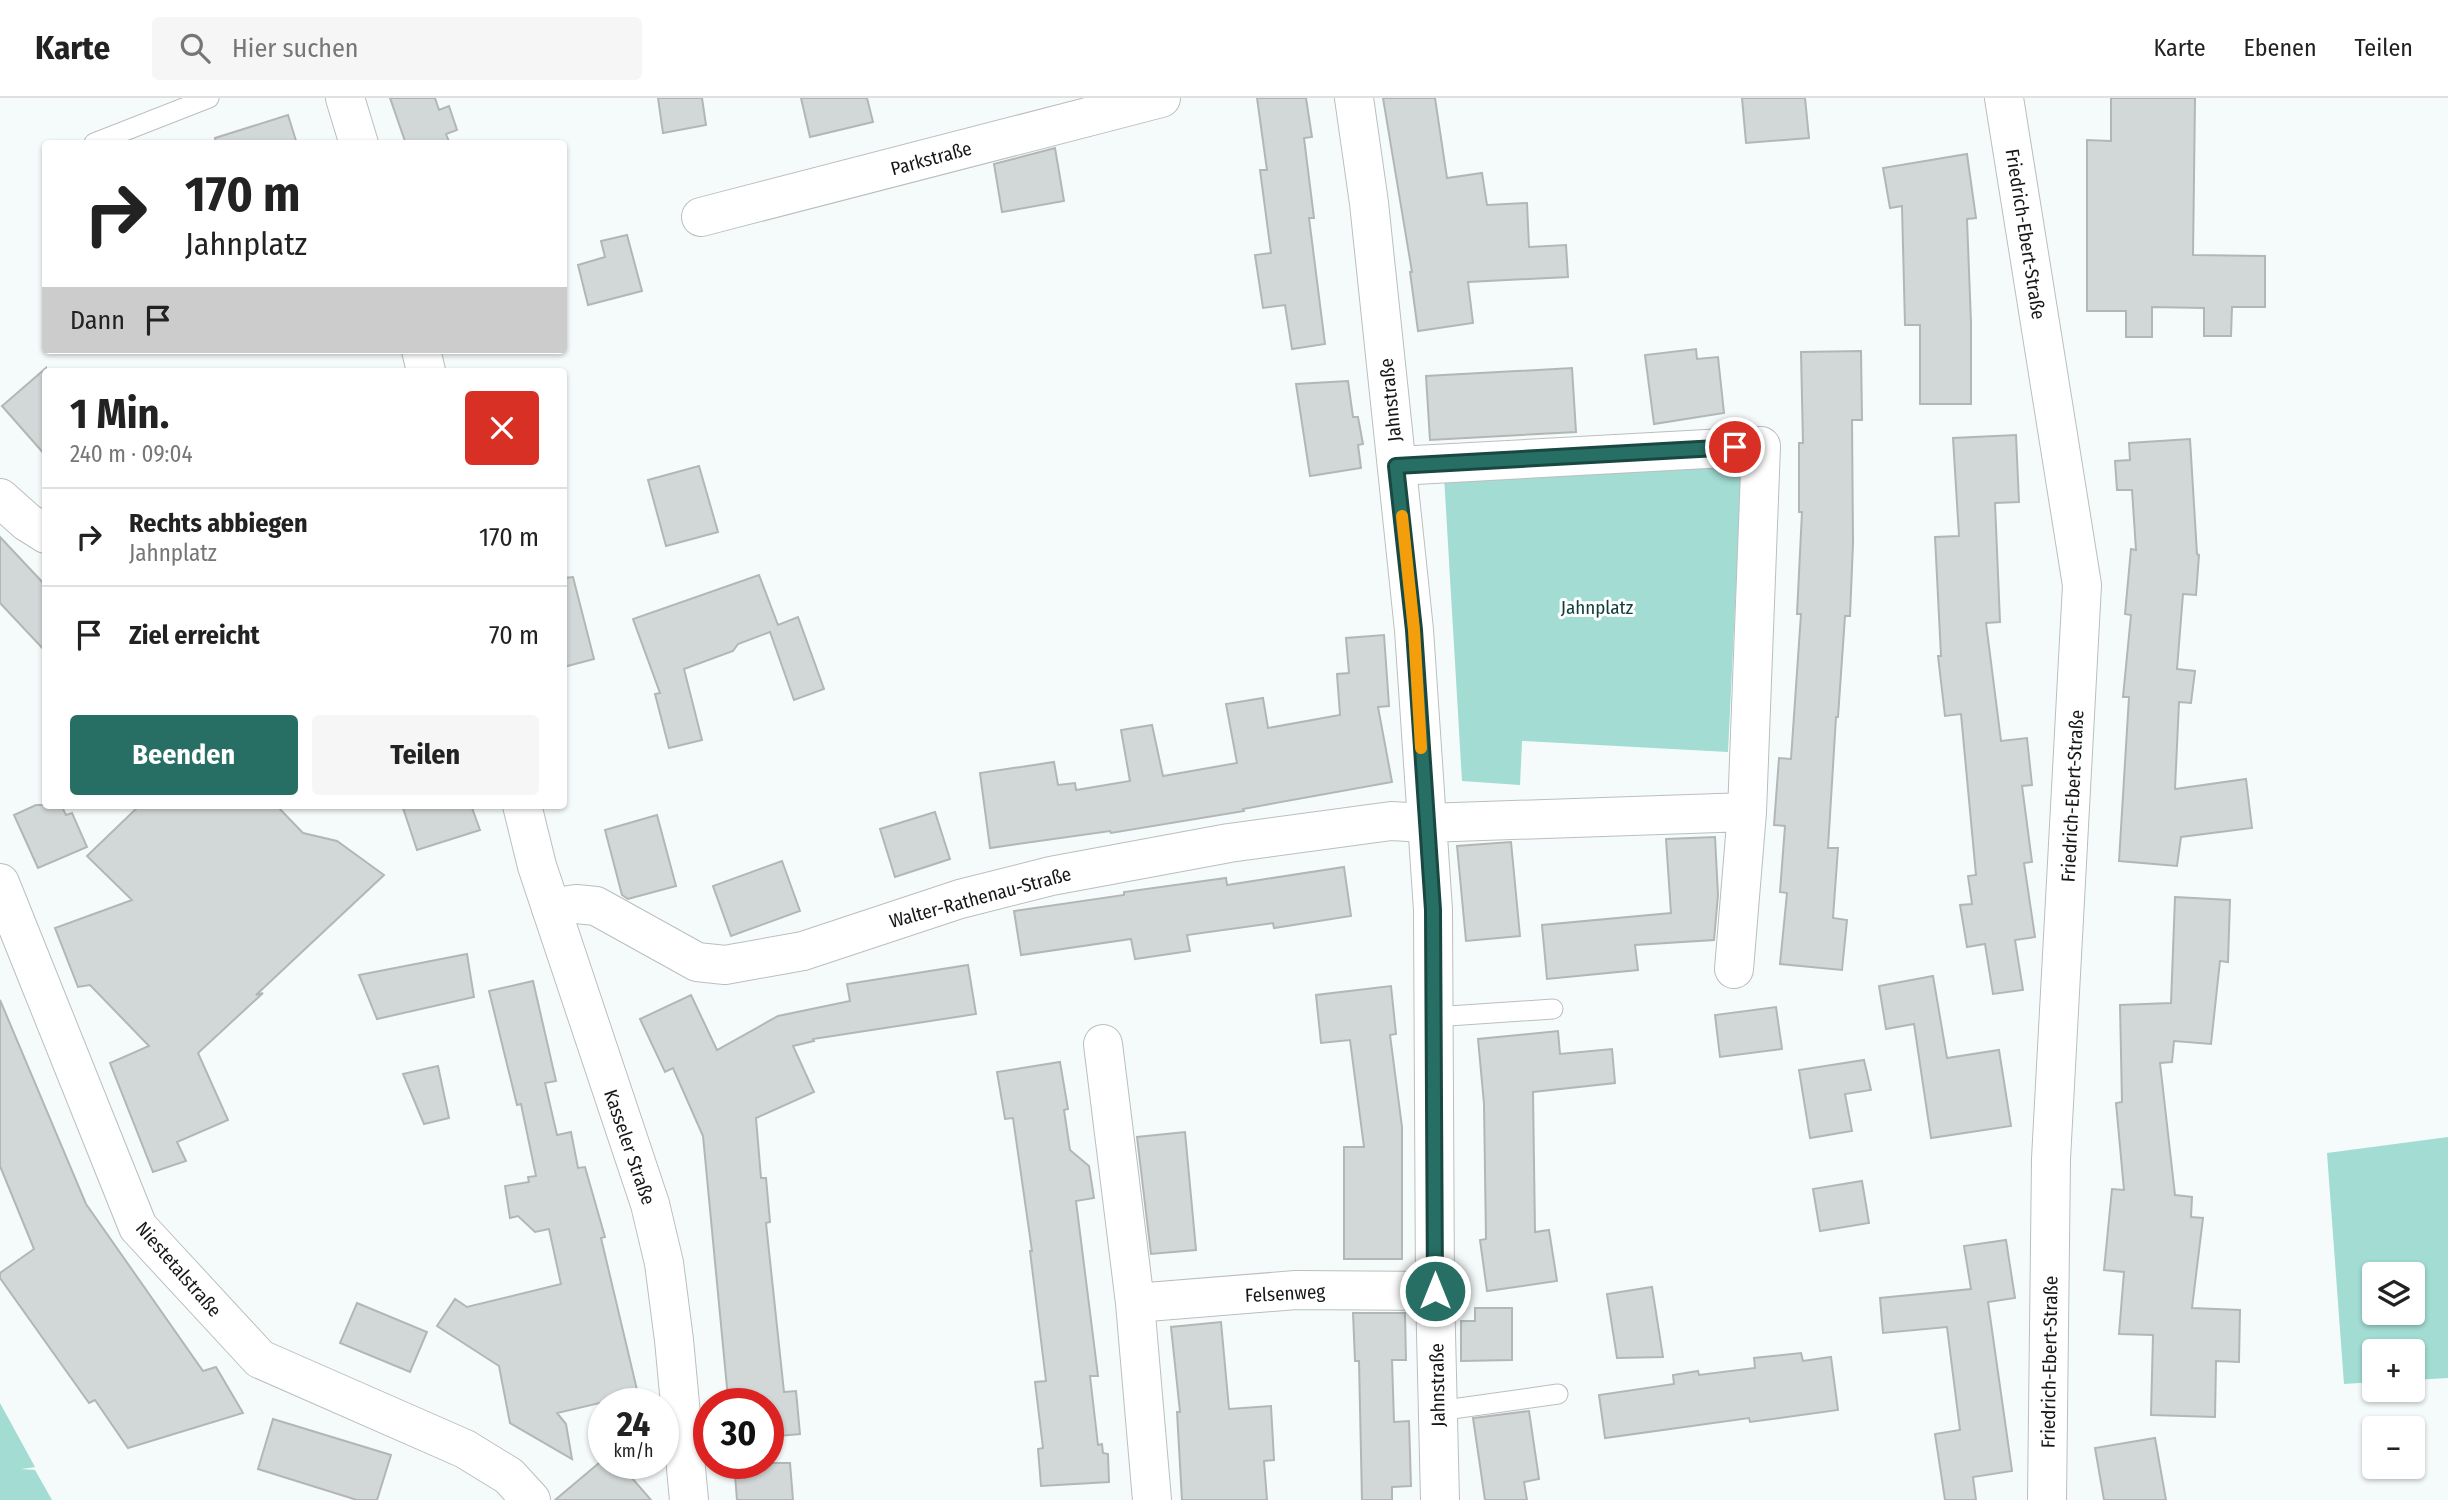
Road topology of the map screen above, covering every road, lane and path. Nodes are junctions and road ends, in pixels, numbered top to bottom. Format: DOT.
graph roads {
  1 [pos="209,98"];
  2 [pos="345,98"];
  3 [pos="1161,98"];
  4 [pos="1354,98"];
  5 [pos="2004,98"];
  6 [pos="102,140"];
  7 [pos="358,140"];
  8 [pos="701,217"];
  9 [pos="1396,466"];
  10 [pos="0,498"];
  11 [pos="42,531"];
  12 [pos="523,809"];
  13 [pos="1747,813"];
  14 [pos="1426,823"];
  15 [pos="0,884"];
  16 [pos="551,908"];
  17 [pos="1734,969"];
  18 [pos="1553,1009"];
  19 [pos="1434,1017"];
  20 [pos="1103,1044"];
  21 [pos="1435,1291"];
  22 [pos="1135,1303"];
  23 [pos="1558,1394"];
  24 [pos="1438,1411"];
  25 [pos="531,1500"];
  26 [pos="689,1500"];
  27 [pos="1152,1500"];
  28 [pos="1440,1500"];
  29 [pos="2047,1500"];
  1 -- 6 [label="lane"];
  2 -- 7 [label="street"];
  3 -- 8 [label="street, Parkstraße"];
  4 -- 9 [label="street, Jahnstraße"];
  5 -- 29 [label="street, Friedrich-Ebert-Straße"];
  9 -- 13 [label="street"];
  9 -- 14 [label="street, Jahnstraße"];
  10 -- 11 [label="street"];
  12 -- 16 [label="street, Kasseler Straße"];
  13 -- 14 [label="street"];
  13 -- 17 [label="street"];
  14 -- 16 [label="street, Walter-Rathenau-Straße"];
  14 -- 19 [label="street, Jahnstraße"];
  15 -- 25 [label="street, Niestetalstraße"];
  16 -- 26 [label="street, Kasseler Straße"];
  18 -- 19 [label="lane"];
  19 -- 21 [label="street, Jahnstraße"];
  20 -- 22 [label="street"];
  21 -- 22 [label="street, Felsenweg"];
  21 -- 24 [label="street, Jahnstraße"];
  22 -- 27 [label="street"];
  23 -- 24 [label="lane"];
  24 -- 28 [label="street, Jahnstraße"];
}
